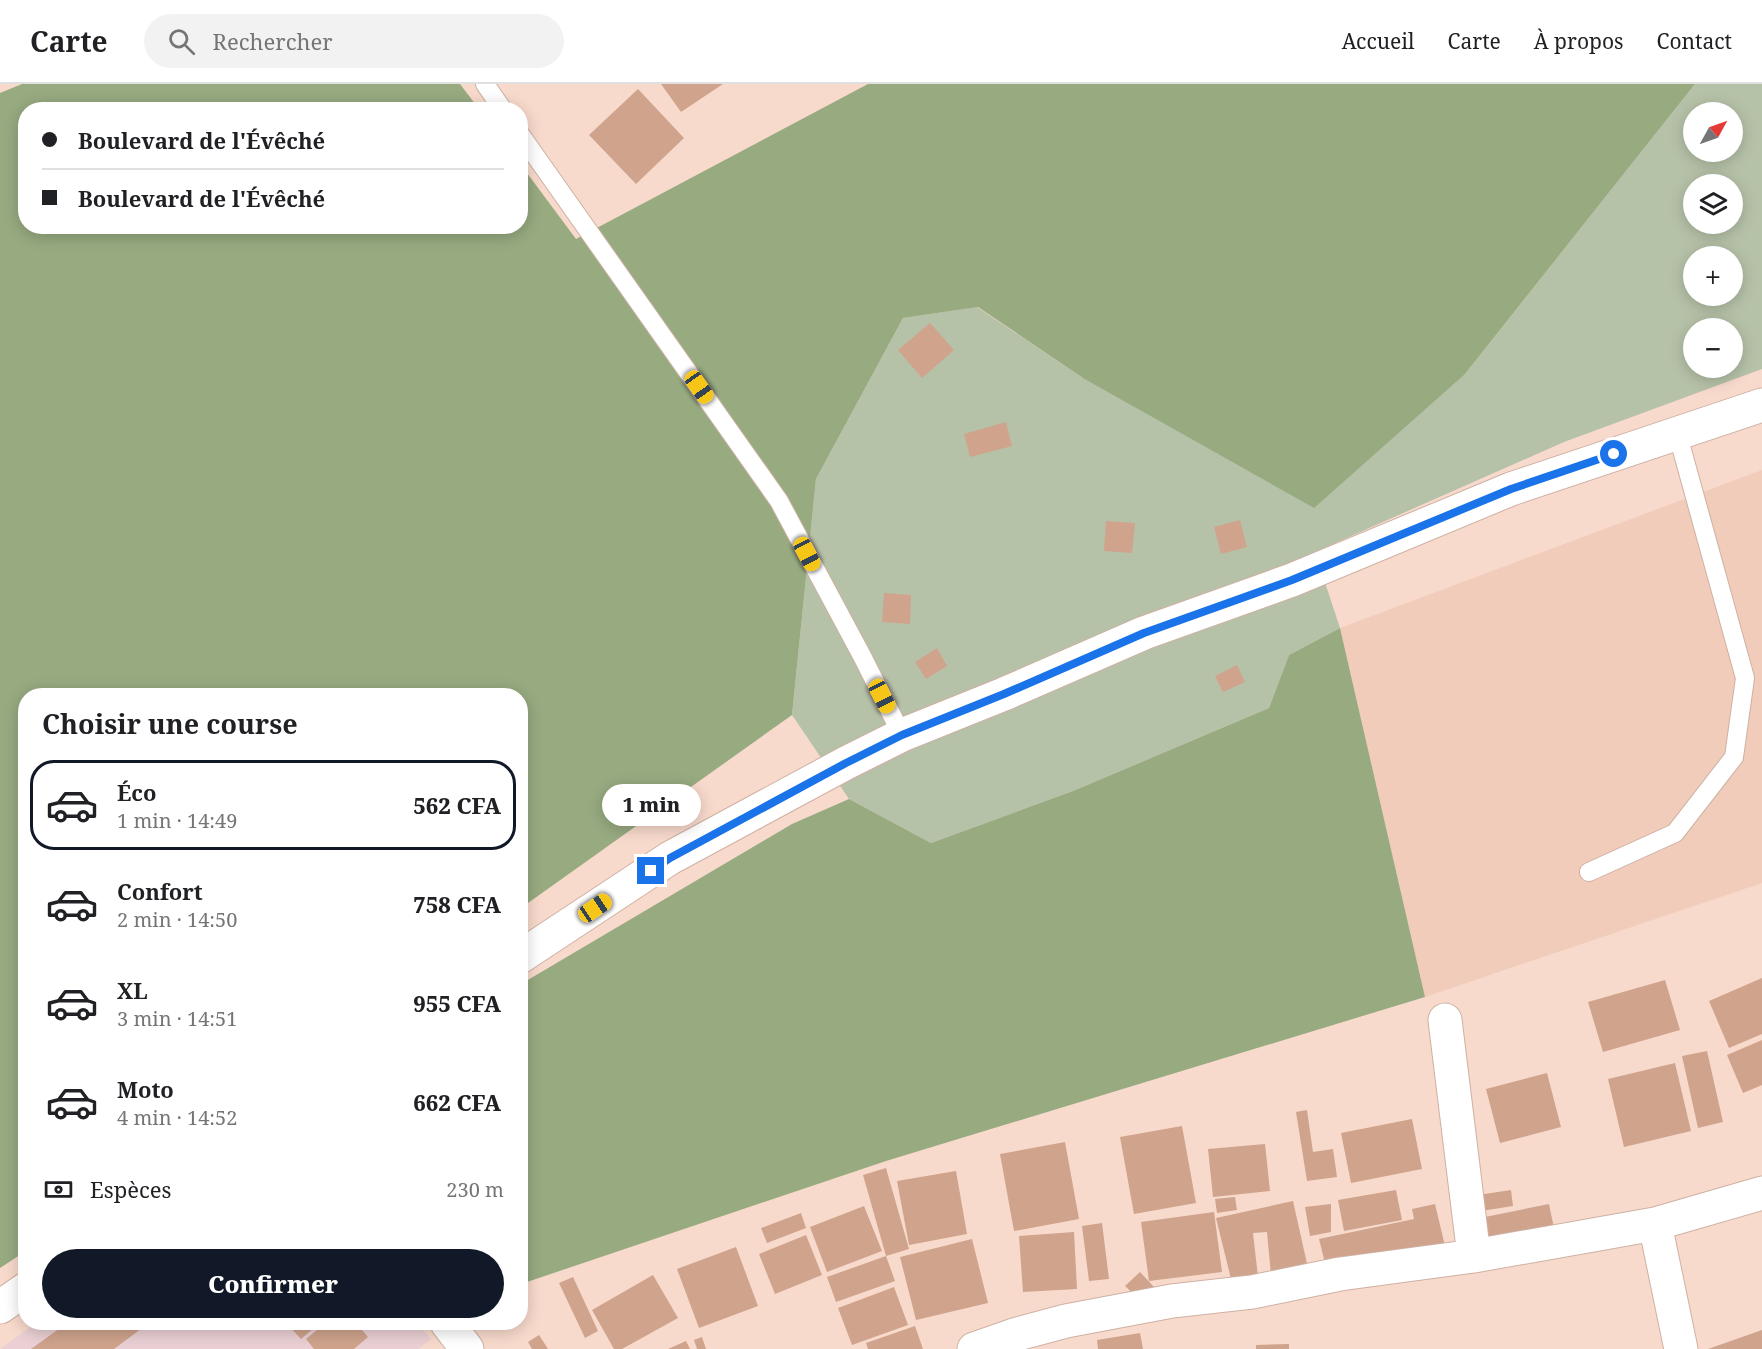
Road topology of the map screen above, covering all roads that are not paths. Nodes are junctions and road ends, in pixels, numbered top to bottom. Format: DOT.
graph roads {
  1 [pos="485,84"];
  2 [pos="497,102"];
  3 [pos="528,145"];
  4 [pos="1762,405"];
  5 [pos="1677,432"];
  6 [pos="902,735"];
  7 [pos="1589,872"];
  8 [pos="528,952"];
  9 [pos="1445,1020"];
  10 [pos="1762,1193"];
  11 [pos="1655,1224"];
  12 [pos="1474,1256"];
  13 [pos="18,1295"];
  14 [pos="0,1307"];
  15 [pos="452,1330"];
  16 [pos="467,1349"];
  17 [pos="974,1349"];
  18 [pos="1681,1349"];
  1 -- 2 [label="lane"];
  3 -- 6 [label="lane"];
  4 -- 5 [label="main road"];
  5 -- 6 [label="main road"];
  5 -- 7 [label="lane"];
  6 -- 8 [label="main road"];
  9 -- 12 [label="main road"];
  10 -- 11 [label="main road"];
  11 -- 12 [label="main road"];
  11 -- 18 [label="main road"];
  12 -- 17 [label="main road"];
  13 -- 14 [label="main road"];
  15 -- 16 [label="main road"];
}
